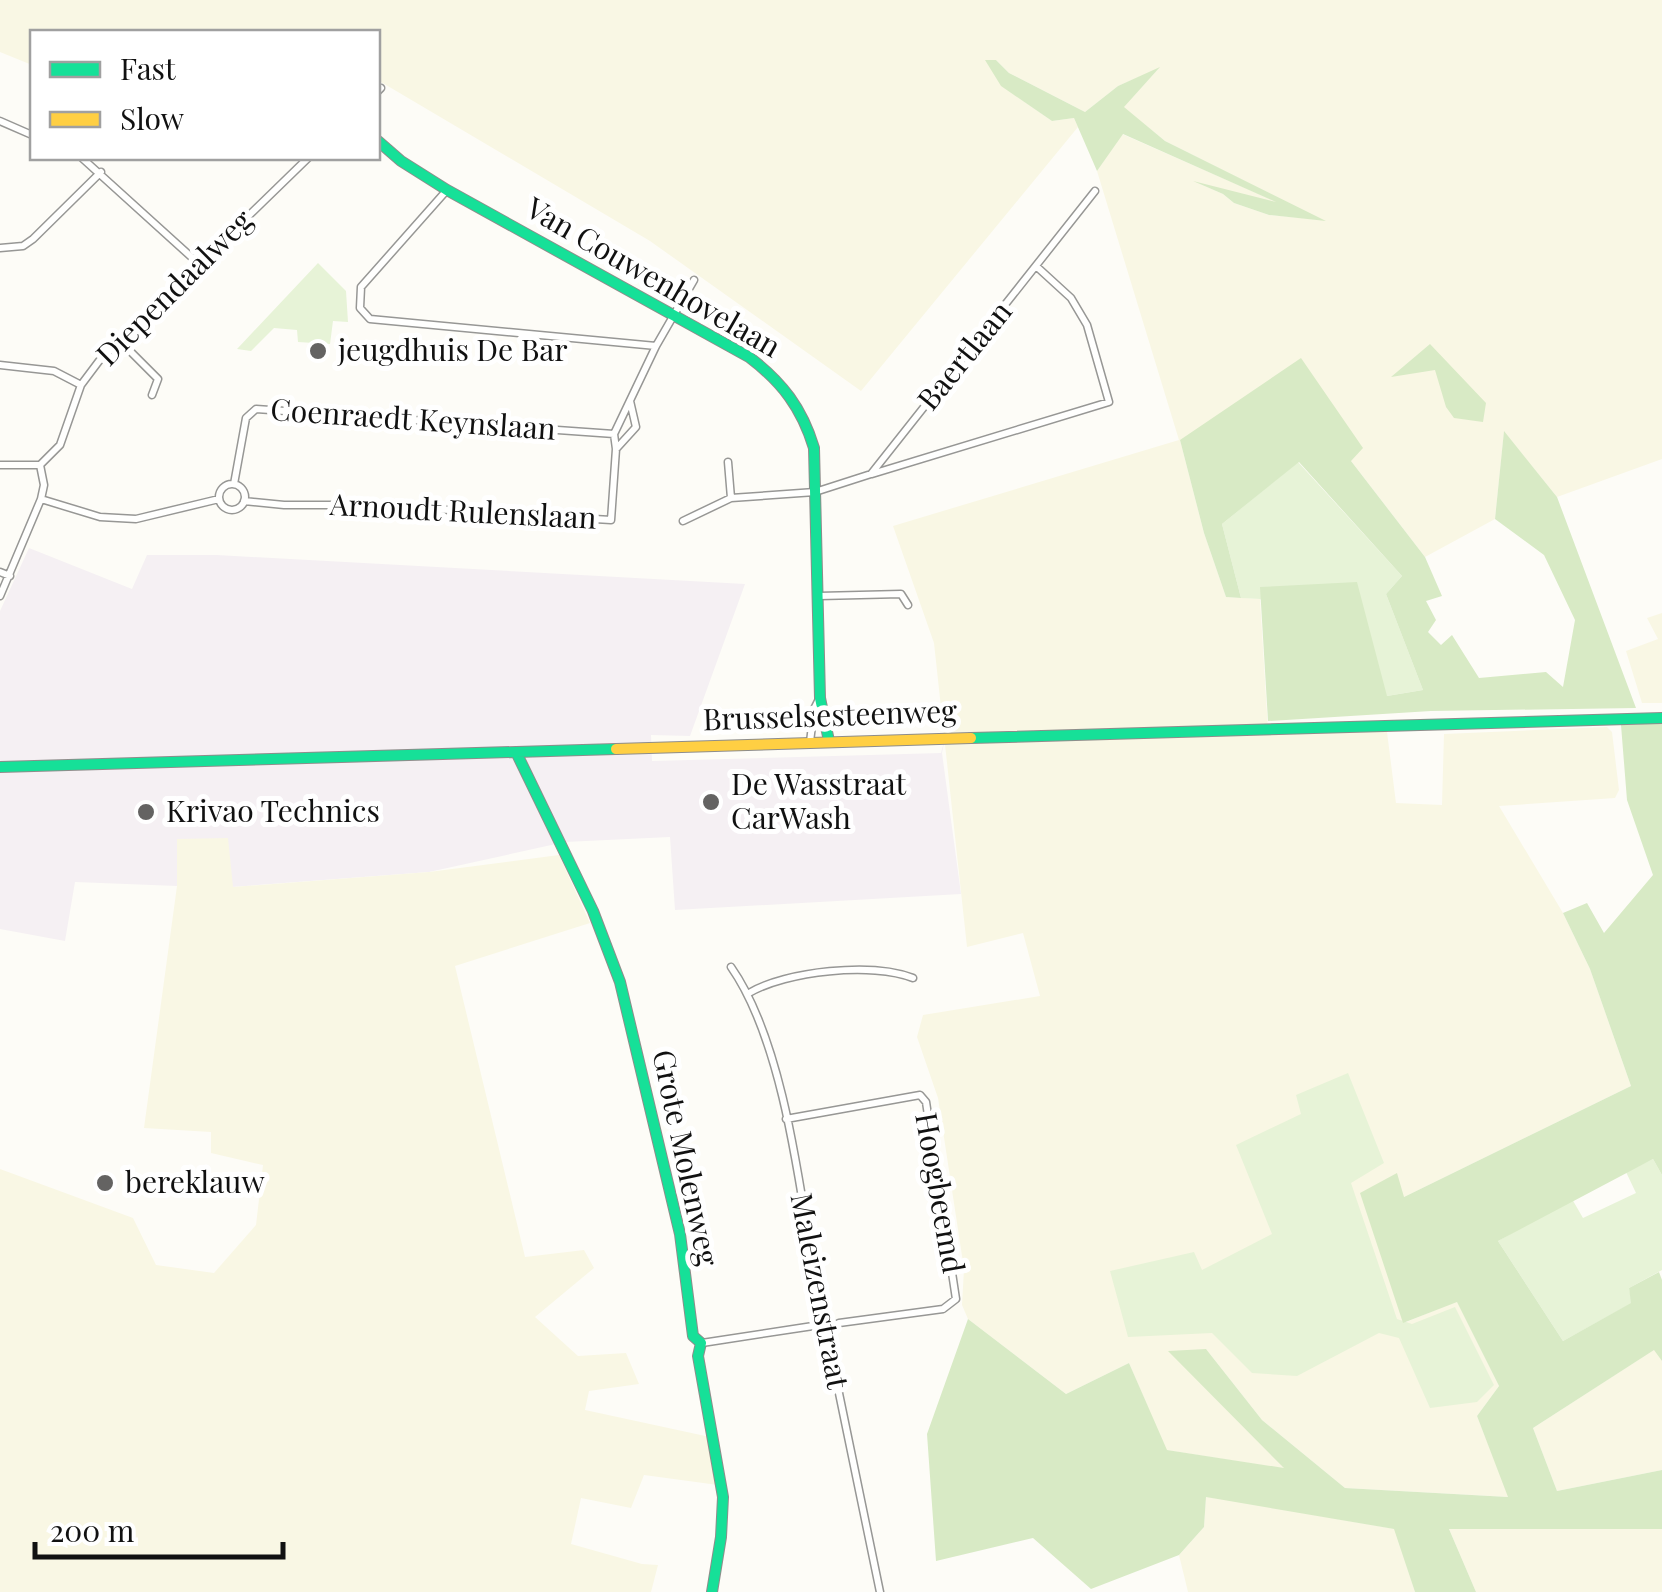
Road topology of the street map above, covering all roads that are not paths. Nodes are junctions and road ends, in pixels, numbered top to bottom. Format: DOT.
graph roads {
  1 [pos="0,121"];
  2 [pos="30,134"];
  3 [pos="380,143"];
  4 [pos="85,160"];
  5 [pos="306,160"];
  6 [pos="101,172"];
  7 [pos="447,190"];
  8 [pos="1095,192"];
  9 [pos="0,248"];
  10 [pos="198,263"];
  11 [pos="1036,266"];
  12 [pos="694,280"];
  13 [pos="674,316"];
  14 [pos="119,340"];
  15 [pos="656,346"];
  16 [pos="0,364"];
  17 [pos="81,386"];
  18 [pos="152,395"];
  19 [pos="630,400"];
  20 [pos="614,434"];
  21 [pos="616,449"];
  22 [pos="728,462"];
  23 [pos="0,465"];
  24 [pos="40,465"];
  25 [pos="870,474"];
  26 [pos="234,484"];
  27 [pos="816,492"];
  28 [pos="730,498"];
  29 [pos="41,499"];
  30 [pos="219,499"];
  31 [pos="244,501"];
  32 [pos="683,521"];
  33 [pos="0,572"];
  34 [pos="10,576"];
  35 [pos="0,596"];
  36 [pos="819,596"];
  37 [pos="908,604"];
  38 [pos="820,698"];
  39 [pos="1662,718"];
  40 [pos="829,741"];
  41 [pos="810,742"];
  42 [pos="516,752"];
  43 [pos="0,767"];
  44 [pos="731,967"];
  45 [pos="913,978"];
  46 [pos="749,993"];
  47 [pos="786,1119"];
  48 [pos="820,1326"];
  49 [pos="701,1344"];
  50 [pos="712,1592"];
  51 [pos="880,1592"];
  1 -- 2 [label="street"];
  3 -- 7 [label="street, Van Couwenhovelaan"];
  4 -- 6 [label="street"];
  5 -- 10 [label="street, Diependaalweg"];
  6 -- 9 [label="street"];
  6 -- 10 [label="street"];
  7 -- 13 [label="street, Van Couwenhovelaan"];
  7 -- 15 [label="street"];
  8 -- 11 [label="street, Baertlaan"];
  10 -- 14 [label="street, Diependaalweg"];
  11 -- 25 [label="street, Baertlaan"];
  11 -- 25 [label="street"];
  12 -- 13 [label="street"];
  13 -- 15 [label="street"];
  13 -- 27 [label="street, Van Couwenhovelaan"];
  14 -- 17 [label="street, Diependaalweg"];
  14 -- 18 [label="street"];
  15 -- 19 [label="street"];
  16 -- 17 [label="street"];
  17 -- 24 [label="street, Diependaalweg"];
  19 -- 20 [label="street"];
  19 -- 21 [label="street, Arnoudt Rulenslaan"];
  20 -- 21 [label="street, Arnoudt Rulenslaan"];
  20 -- 26 [label="street, Coenraedt Keynslaan"];
  21 -- 31 [label="street, Arnoudt Rulenslaan"];
  22 -- 28 [label="street"];
  23 -- 24 [label="street"];
  24 -- 29 [label="street"];
  25 -- 27 [label="street"];
  26 -- 30 [label="street"];
  26 -- 31 [label="street"];
  27 -- 28 [label="street"];
  27 -- 36 [label="street, Van Couwenhovelaan"];
  28 -- 32 [label="street"];
  29 -- 30 [label="street, Arnoudt Rulenslaan"];
  29 -- 34 [label="street"];
  30 -- 31 [label="street, Arnoudt Rulenslaan"];
  33 -- 34 [label="street"];
  34 -- 35 [label="street"];
  36 -- 37 [label="street"];
  36 -- 38 [label="street, Van Couwenhovelaan"];
  38 -- 40 [label="street, Van Couwenhovelaan"];
  38 -- 41 [label="street, Van Couwenhovelaan"];
  39 -- 40 [label="street, Brusselsesteenweg"];
  40 -- 41 [label="street, Brusselsesteenweg"];
  41 -- 42 [label="street, Brusselsesteenweg"];
  42 -- 43 [label="street, Brusselsesteenweg"];
  42 -- 49 [label="street, Grote Molenweg"];
  44 -- 46 [label="street, Maleizenstraat"];
  45 -- 46 [label="street"];
  46 -- 47 [label="street, Maleizenstraat"];
  47 -- 48 [label="street, Maleizenstraat"];
  47 -- 48 [label="street, Hoogbeemd"];
  48 -- 49 [label="street"];
  48 -- 51 [label="street, Maleizenstraat"];
  49 -- 50 [label="street, Grote Molenweg"];
}
